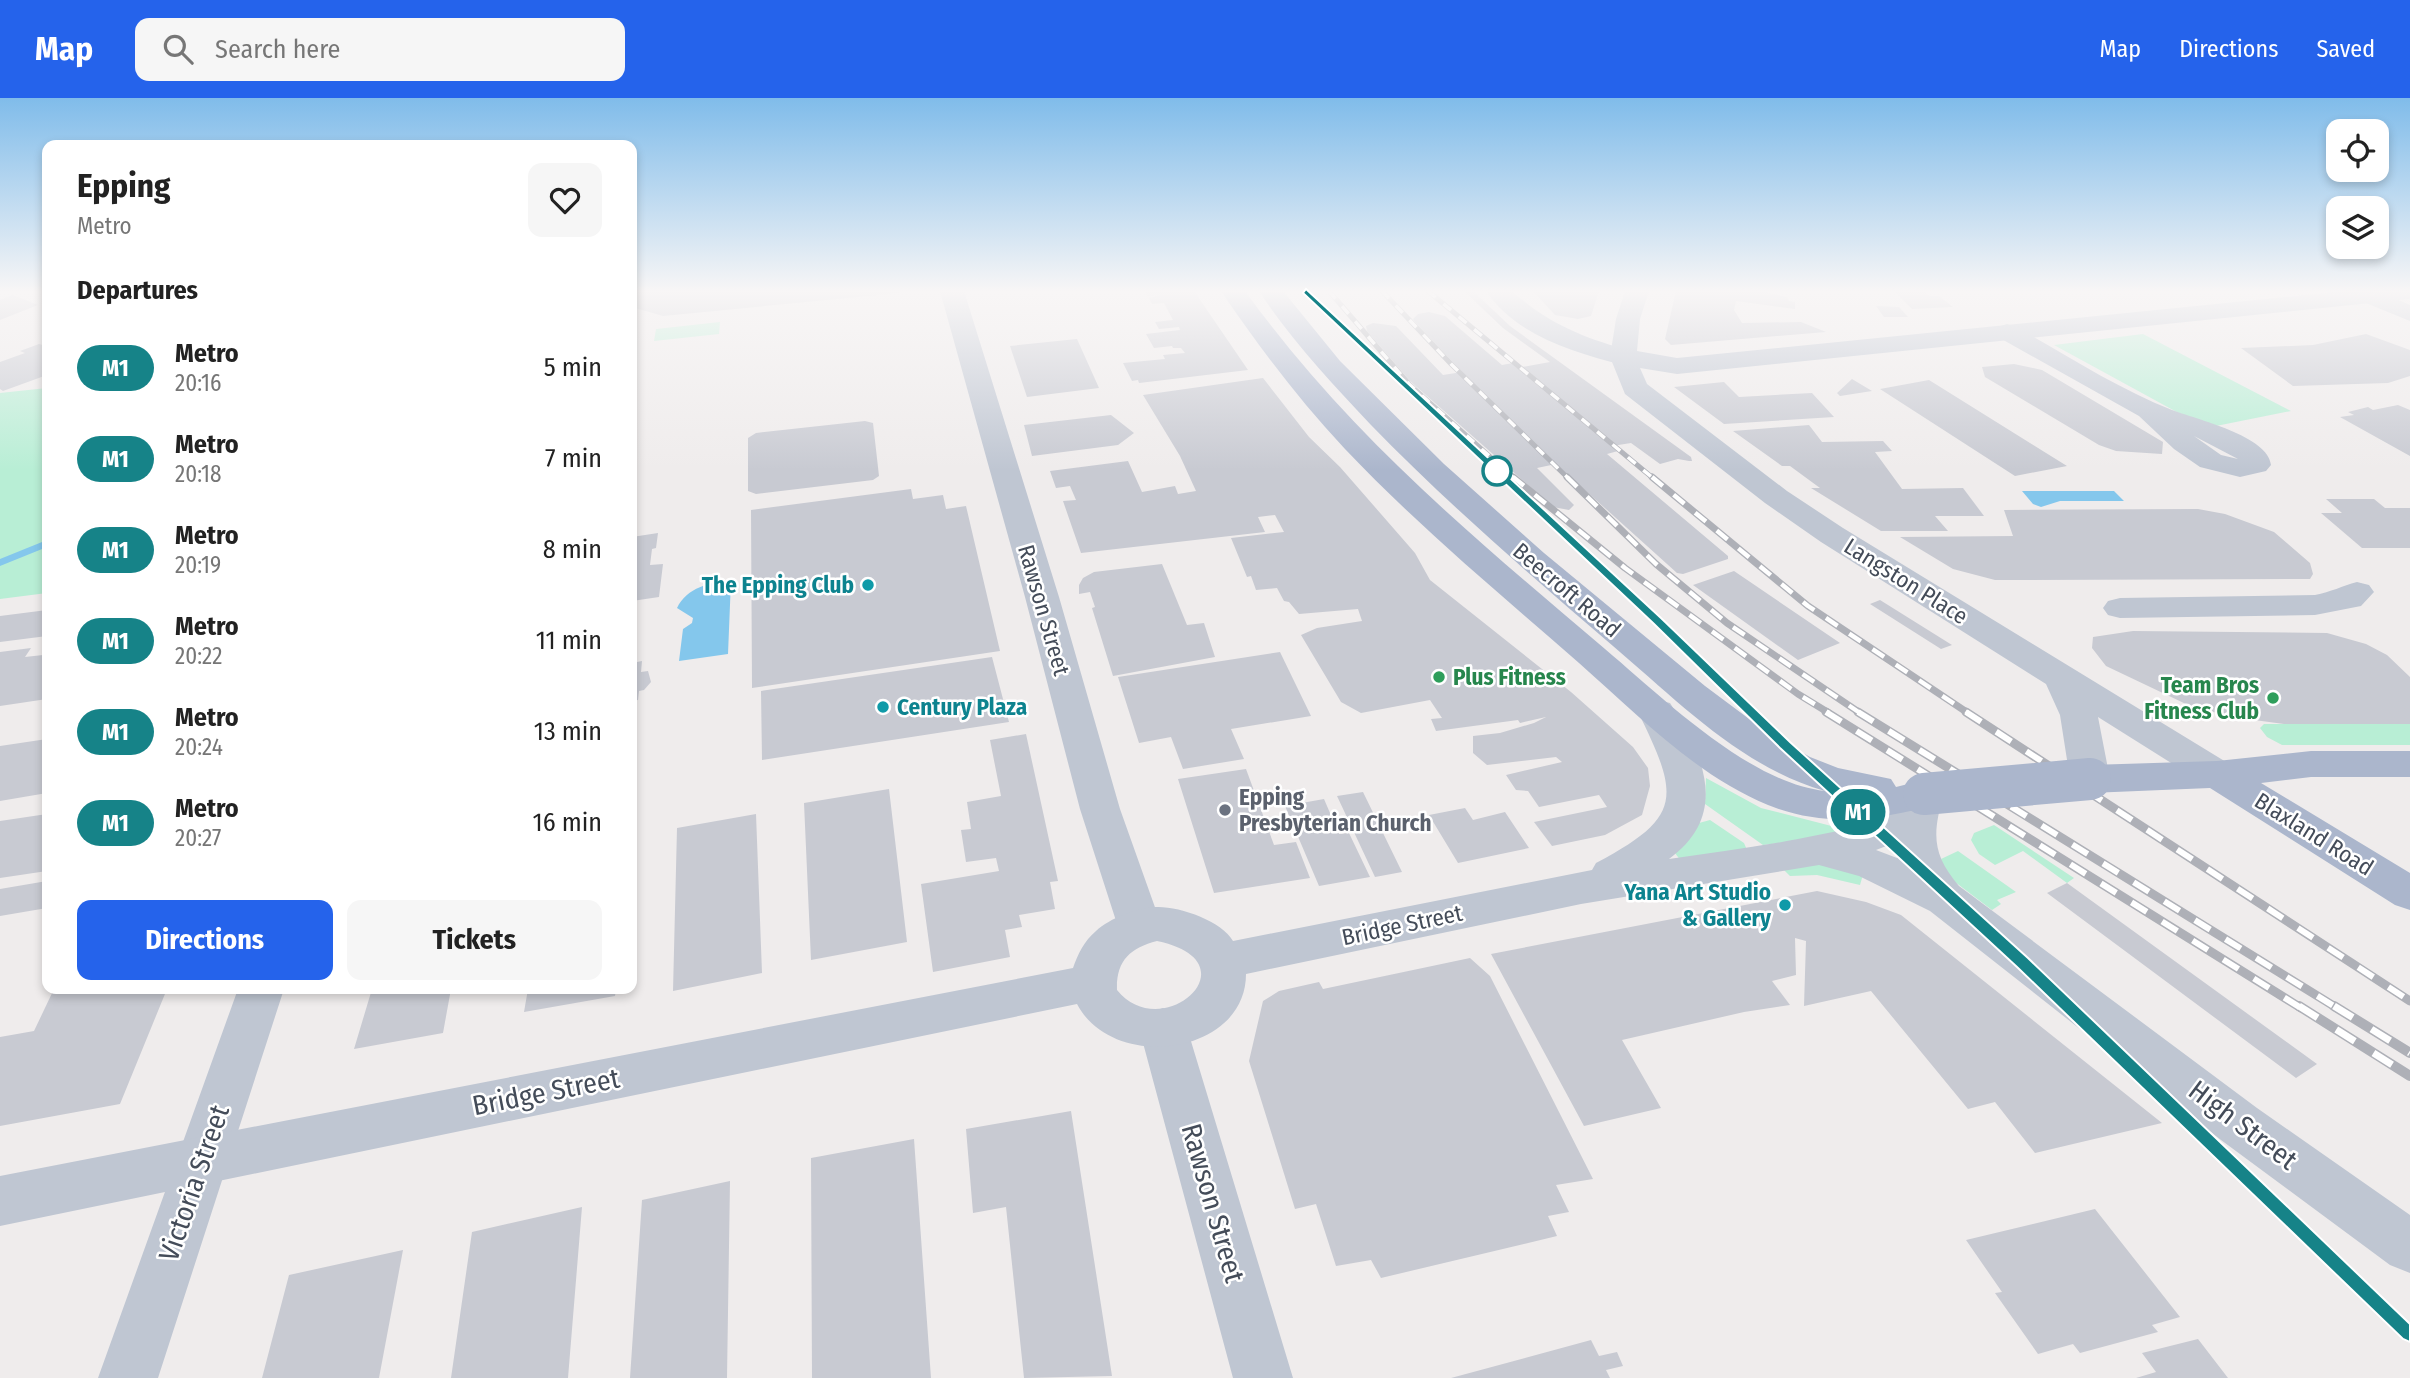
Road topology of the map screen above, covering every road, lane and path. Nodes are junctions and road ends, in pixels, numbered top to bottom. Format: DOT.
graph roads {
  1 [pos="970,351"];
  2 [pos="1278,351"];
  3 [pos="1316,351"];
  4 [pos="1599,351"];
  5 [pos="1624,351"];
  6 [pos="1825,351"];
  7 [pos="2041,351"];
  8 [pos="1623,357"];
  9 [pos="2149,410"];
  10 [pos="2357,592"];
  11 [pos="2120,608"];
  12 [pos="2061,678"];
  13 [pos="1657,712"];
  14 [pos="2410,764"];
  15 [pos="2217,774"];
  16 [pos="2090,779"];
  17 [pos="2410,790"];
  18 [pos="1924,794"];
  19 [pos="1687,808"];
  20 [pos="1821,851"];
  21 [pos="1580,888"];
  22 [pos="2410,894"];
  23 [pos="1944,898"];
  24 [pos="1140,927"];
  25 [pos="1223,961"];
  26 [pos="1093,982"];
  27 [pos="259,994"];
  28 [pos="1163,1028"];
  29 [pos="202,1161"];
  30 [pos="0,1201"];
  31 [pos="2410,1247"];
  32 [pos="128,1378"];
  33 [pos="1263,1378"];
  1 -- 24 [label="street, Rawson Street"];
  2 -- 13 [label="main road, Beecroft Road"];
  3 -- 18 [label="main road, Beecroft Road"];
  4 -- 8 [label="street"];
  5 -- 8 [label="street"];
  6 -- 8 [label="street"];
  7 -- 9 [label="street"];
  8 -- 12 [label="street, Langston Place"];
  10 -- 11 [label="street"];
  12 -- 15 [label="street, Langston Place"];
  12 -- 16 [label="street"];
  13 -- 18 [label="main road, Beecroft Road"];
  13 -- 19 [label="street, Beecroft Road"];
  14 -- 15 [label="main road"];
  15 -- 16 [label="main road, Beecroft Road"];
  15 -- 17 [label="main road"];
  15 -- 22 [label="main road, Blaxland Road"];
  16 -- 18 [label="main road, Beecroft Road, bridge"];
  18 -- 20 [label="street, Bridge Street"];
  18 -- 23 [label="street, High Street"];
  19 -- 21 [label="street, Bridge Street"];
  20 -- 21 [label="street, Bridge Street"];
  20 -- 23 [label="street, High Street"];
  21 -- 25 [label="street, Bridge Street"];
  23 -- 31 [label="street, High Street"];
  24 -- 25 [label="street"];
  24 -- 26 [label="street"];
  25 -- 28 [label="street"];
  26 -- 28 [label="street"];
  26 -- 29 [label="street, Bridge Street"];
  27 -- 29 [label="street, Victoria Street"];
  28 -- 33 [label="street, Rawson Street"];
  29 -- 30 [label="street, Bridge Street"];
  29 -- 32 [label="street, Victoria Street"];
}
